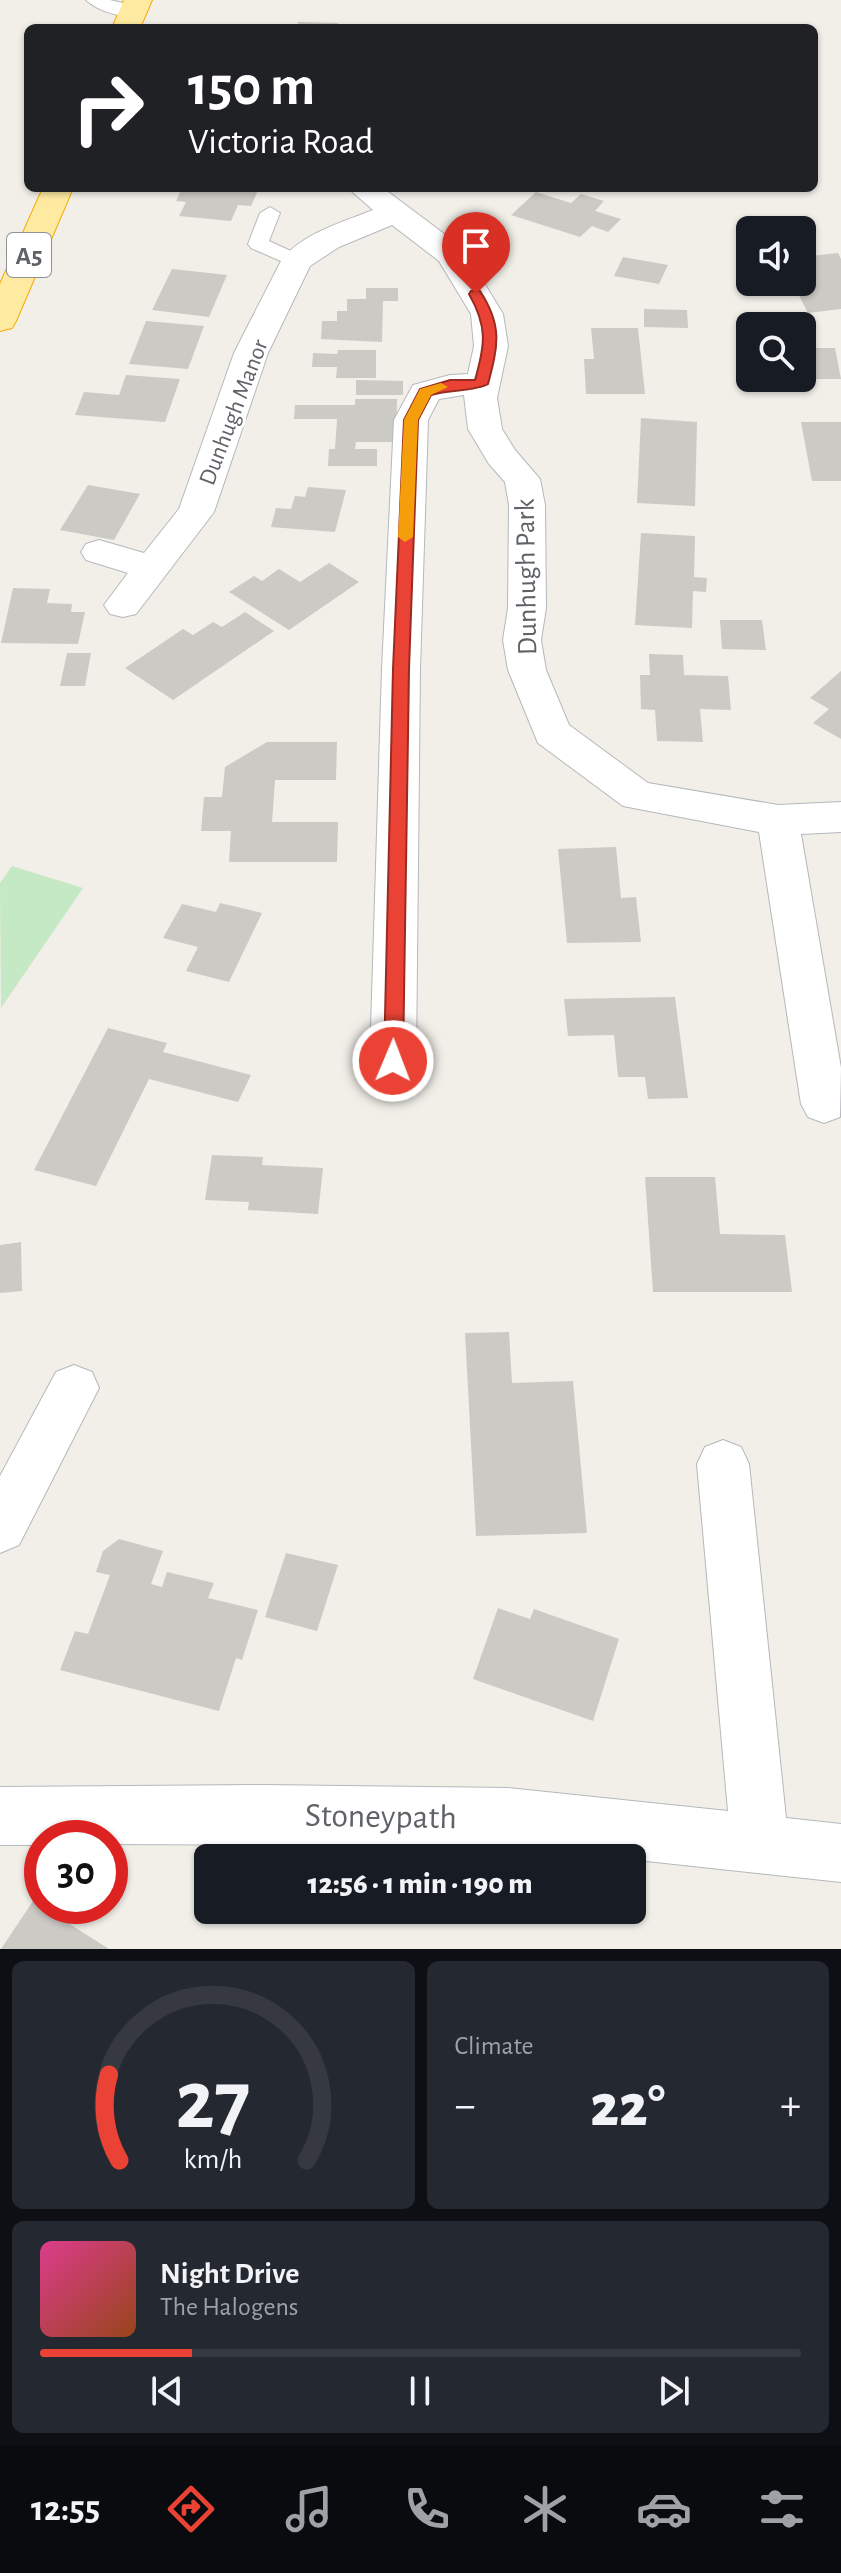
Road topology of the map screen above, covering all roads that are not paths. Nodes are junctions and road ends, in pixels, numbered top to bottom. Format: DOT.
graph roads {
  1 [pos="95,0"];
  2 [pos="133,13"];
  3 [pos="56,192"];
  4 [pos="368,192"];
  5 [pos="395,212"];
  6 [pos="270,213"];
  7 [pos="297,261"];
  8 [pos="0,321"];
  9 [pos="481,384"];
  10 [pos="99,552"];
  11 [pos="152,568"];
  12 [pos="123,605"];
  13 [pos="841,817"];
  14 [pos="778,820"];
  15 [pos="393,1061"];
  16 [pos="824,1104"];
  17 [pos="74,1388"];
  18 [pos="723,1464"];
  19 [pos="0,1528"];
  20 [pos="0,1816"];
  21 [pos="760,1845"];
  22 [pos="841,1853"];
  1 -- 2 [label="lane"];
  3 -- 8 [label="highway, A5"];
  4 -- 5 [label="street, Dunhugh Park"];
  5 -- 7 [label="street"];
  5 -- 9 [label="street, Dunhugh Park"];
  6 -- 7 [label="lane"];
  7 -- 11 [label="street, Dunhugh Manor"];
  9 -- 14 [label="street, Dunhugh Park"];
  9 -- 15 [label="street"];
  10 -- 11 [label="street"];
  11 -- 12 [label="street, Dunhugh Manor"];
  13 -- 14 [label="street, Dunhugh Park"];
  14 -- 16 [label="street"];
  17 -- 19 [label="street"];
  18 -- 21 [label="street"];
  20 -- 21 [label="street, Stoneypath"];
  21 -- 22 [label="street, Stoneypath"];
}
